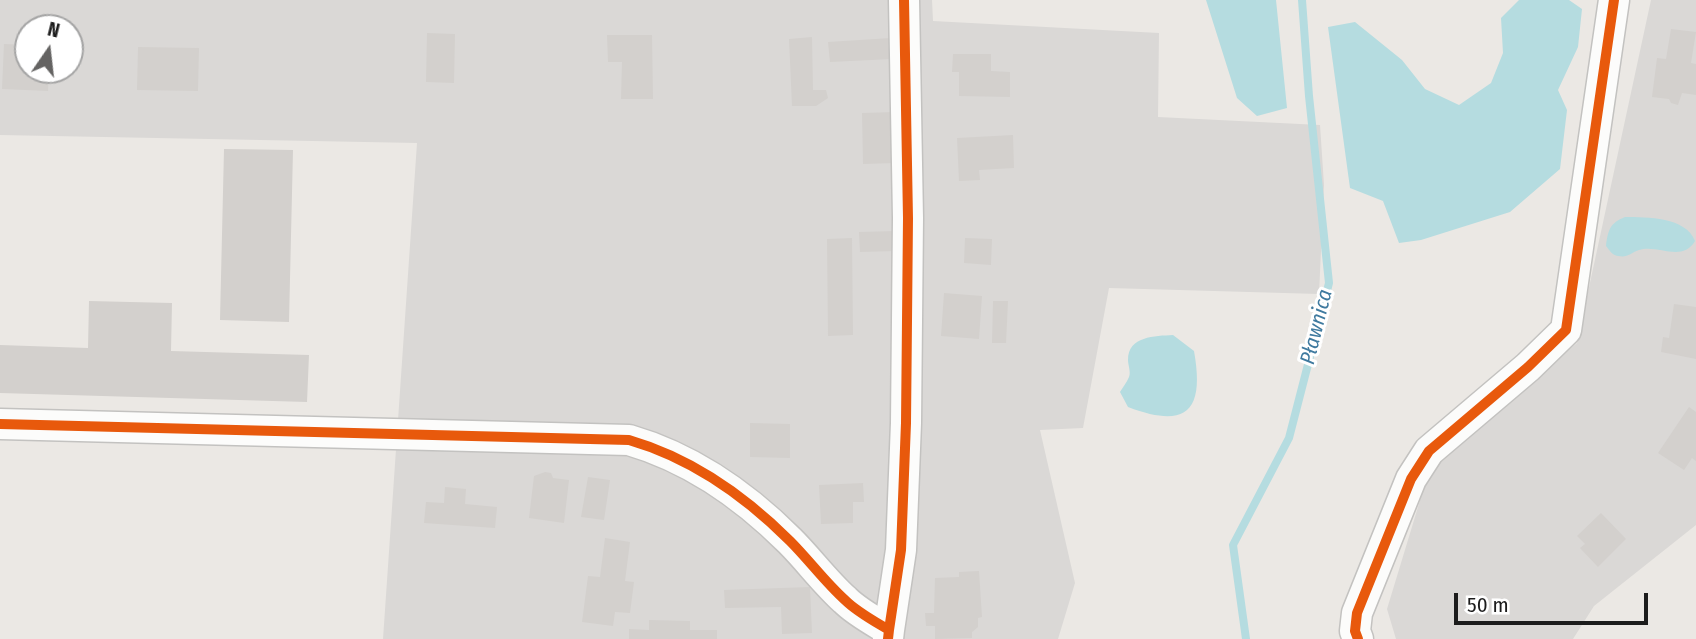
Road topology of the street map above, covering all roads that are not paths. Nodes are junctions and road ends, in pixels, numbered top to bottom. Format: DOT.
graph roads {
  1 [pos="904,0"];
  2 [pos="1614,0"];
  3 [pos="0,424"];
  4 [pos="888,635"];
  5 [pos="1358,639"];
  1 -- 4 [label="street"];
  2 -- 5 [label="street"];
  3 -- 4 [label="street"];
}
